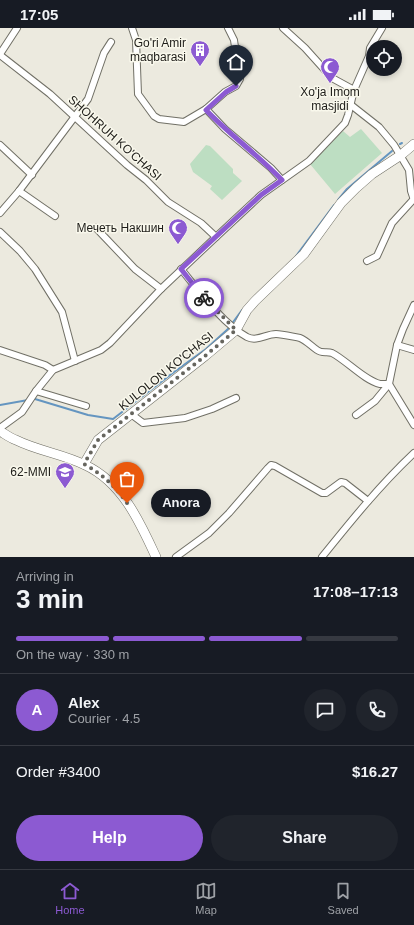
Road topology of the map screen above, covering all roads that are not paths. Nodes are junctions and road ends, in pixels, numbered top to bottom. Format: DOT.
graph roads {
  1 [pos="16,28"];
  2 [pos="132,28"];
  3 [pos="228,28"];
  4 [pos="283,28"];
  5 [pos="382,28"];
  6 [pos="111,42"];
  7 [pos="1,58"];
  8 [pos="354,90"];
  9 [pos="351,105"];
  10 [pos="206,110"];
  11 [pos="75,117"];
  12 [pos="414,144"];
  13 [pos="0,145"];
  14 [pos="401,155"];
  15 [pos="32,175"];
  16 [pos="282,180"];
  17 [pos="19,191"];
  18 [pos="414,200"];
  19 [pos="0,213"];
  20 [pos="55,216"];
  21 [pos="96,228"];
  22 [pos="0,232"];
  23 [pos="216,237"];
  24 [pos="367,261"];
  25 [pos="181,269"];
  26 [pos="161,290"];
  27 [pos="414,305"];
  28 [pos="232,326"];
  29 [pos="397,345"];
  30 [pos="0,350"];
  31 [pos="414,350"];
  32 [pos="75,361"];
  33 [pos="53,370"];
  34 [pos="389,384"];
  35 [pos="36,391"];
  36 [pos="236,398"];
  37 [pos="86,406"];
  38 [pos="131,414"];
  39 [pos="356,415"];
  40 [pos="414,425"];
  41 [pos="0,428"];
  42 [pos="0,432"];
  43 [pos="414,453"];
  44 [pos="84,464"];
  45 [pos="368,501"];
  46 [pos="156,557"];
  47 [pos="176,557"];
  48 [pos="322,557"];
  1 -- 7 [label="street"];
  2 -- 10 [label="street"];
  3 -- 10 [label="street"];
  4 -- 8 [label="street"];
  5 -- 8 [label="street"];
  6 -- 11 [label="street"];
  7 -- 11 [label="street, SHOHRUH KO'CHASI"];
  8 -- 9 [label="street"];
  9 -- 14 [label="street"];
  9 -- 16 [label="street"];
  10 -- 16 [label="street"];
  11 -- 15 [label="street"];
  11 -- 23 [label="street, SHOHRUH KO'CHASI"];
  12 -- 14 [label="main road, KULOLON KO'CHASI"];
  13 -- 15 [label="street"];
  14 -- 18 [label="street"];
  14 -- 28 [label="main road, KULOLON KO'CHASI"];
  15 -- 17 [label="street"];
  16 -- 23 [label="street"];
  17 -- 19 [label="street"];
  17 -- 20 [label="street"];
  18 -- 24 [label="street"];
  21 -- 26 [label="street"];
  22 -- 32 [label="street"];
  23 -- 25 [label="street"];
  25 -- 26 [label="street"];
  25 -- 28 [label="street"];
  26 -- 32 [label="street"];
  27 -- 29 [label="street"];
  28 -- 34 [label="street"];
  28 -- 38 [label="main road, KULOLON KO'CHASI"];
  29 -- 31 [label="street"];
  29 -- 34 [label="street"];
  30 -- 33 [label="street"];
  32 -- 33 [label="street"];
  33 -- 35 [label="street"];
  34 -- 39 [label="street"];
  34 -- 40 [label="street"];
  35 -- 37 [label="street"];
  35 -- 41 [label="street"];
  36 -- 38 [label="street"];
  38 -- 44 [label="main road, KULOLON KO'CHASI"];
  42 -- 44 [label="main road"];
  43 -- 45 [label="street"];
  44 -- 46 [label="main road"];
  45 -- 47 [label="street"];
  45 -- 48 [label="street"];
}
